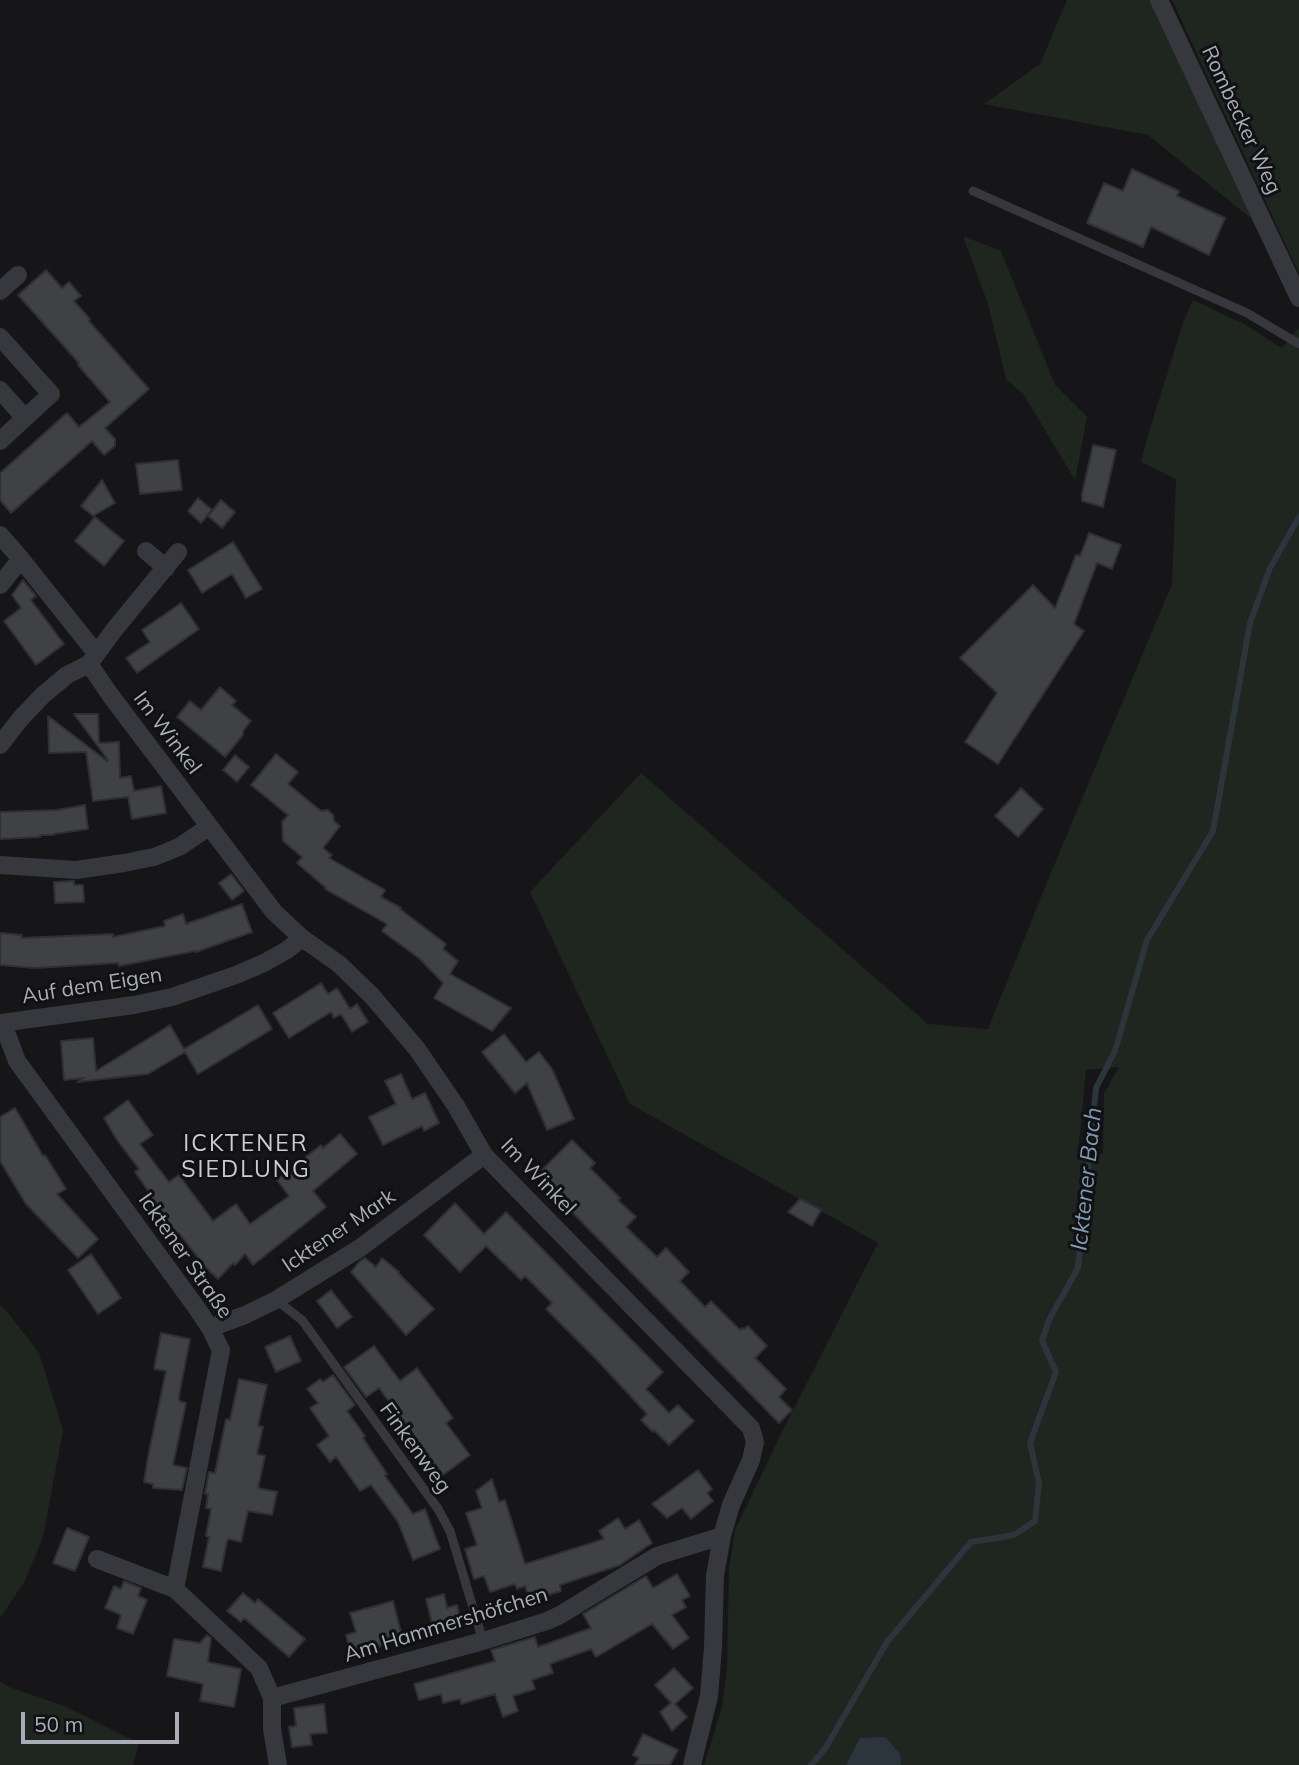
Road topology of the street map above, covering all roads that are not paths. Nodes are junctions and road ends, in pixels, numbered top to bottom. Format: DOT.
graph roads {
  1 [pos="1159,0"];
  2 [pos="973,191"];
  3 [pos="18,275"];
  4 [pos="0,291"];
  5 [pos="1299,298"];
  6 [pos="0,337"];
  7 [pos="1299,344"];
  8 [pos="0,390"];
  9 [pos="25,418"];
  10 [pos="0,442"];
  11 [pos="0,535"];
  12 [pos="146,551"];
  13 [pos="178,552"];
  14 [pos="21,559"];
  15 [pos="166,568"];
  16 [pos="0,585"];
  17 [pos="93,659"];
  18 [pos="0,745"];
  19 [pos="209,827"];
  20 [pos="0,865"];
  21 [pos="302,938"];
  22 [pos="1,1023"];
  23 [pos="484,1155"];
  24 [pos="276,1300"];
  25 [pos="210,1328"];
  26 [pos="722,1536"];
  27 [pos="97,1559"];
  28 [pos="175,1589"];
  29 [pos="483,1641"];
  30 [pos="272,1698"];
  31 [pos="278,1765"];
  32 [pos="692,1765"];
  1 -- 5 [label="street, Rombecker Weg"];
  2 -- 7 [label="lane"];
  3 -- 4 [label="street"];
  6 -- 9 [label="street"];
  8 -- 9 [label="street"];
  9 -- 10 [label="street"];
  11 -- 14 [label="street, Im Winkel"];
  12 -- 15 [label="street"];
  13 -- 15 [label="street"];
  14 -- 16 [label="street"];
  14 -- 17 [label="street, Im Winkel"];
  15 -- 17 [label="street"];
  17 -- 18 [label="street"];
  17 -- 19 [label="street, Im Winkel"];
  19 -- 20 [label="street"];
  19 -- 21 [label="street, Im Winkel"];
  21 -- 22 [label="street, Auf dem Eigen"];
  21 -- 23 [label="street, Im Winkel"];
  22 -- 25 [label="street, Icktener Straße"];
  23 -- 24 [label="street, Icktener Mark"];
  23 -- 26 [label="street, Im Winkel"];
  24 -- 25 [label="street, Icktener Mark"];
  24 -- 29 [label="lane, Finkenweg"];
  25 -- 28 [label="street, Icktener Straße"];
  26 -- 29 [label="street, Am Hammershöfchen"];
  26 -- 32 [label="street"];
  27 -- 28 [label="street"];
  28 -- 30 [label="street"];
  29 -- 30 [label="street, Am Hammershöfchen"];
  30 -- 31 [label="street"];
}
